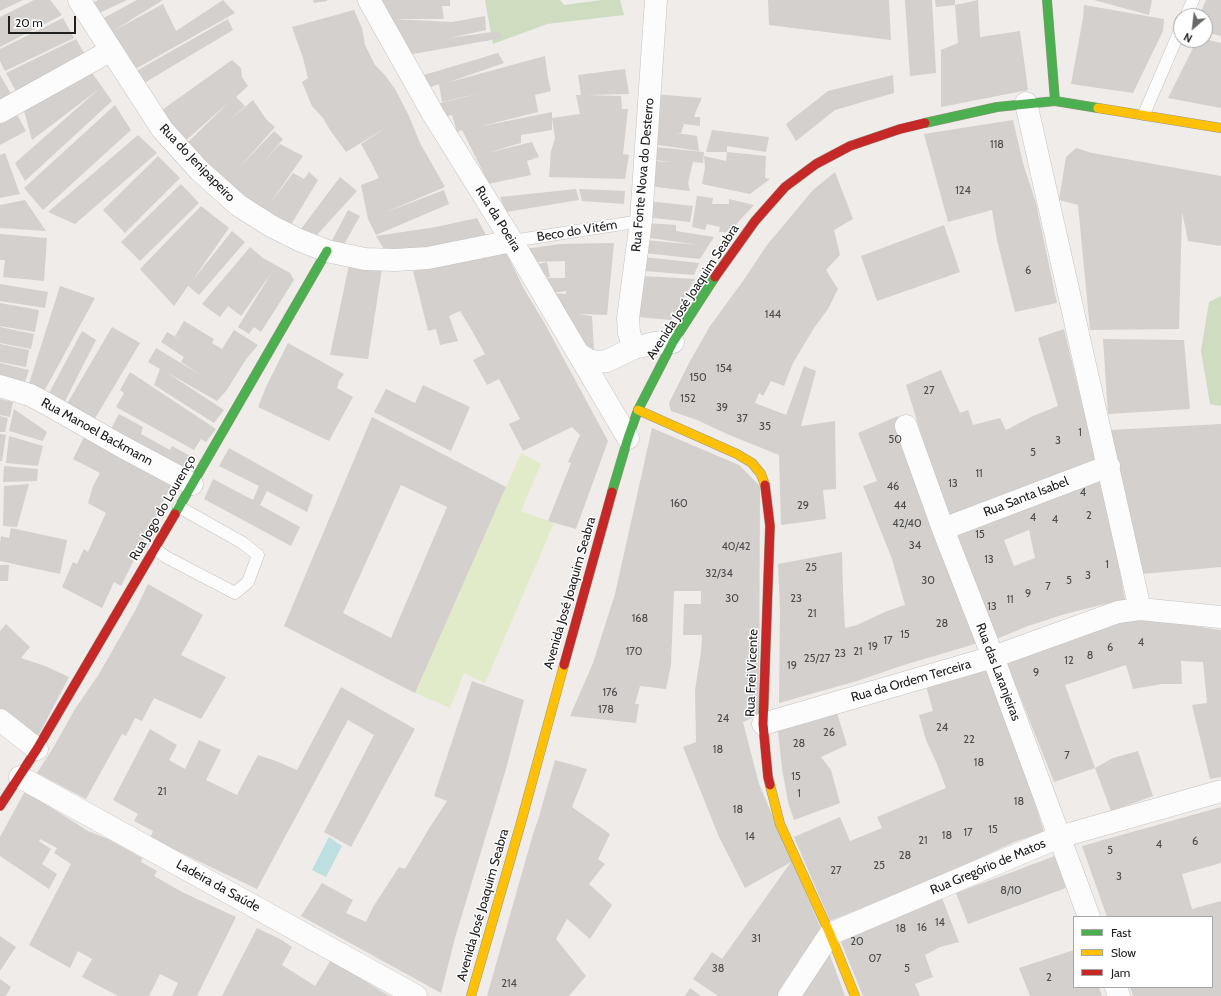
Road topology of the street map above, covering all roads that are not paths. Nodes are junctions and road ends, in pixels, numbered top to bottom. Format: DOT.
graph roads {
  1 [pos="79,0"];
  2 [pos="370,0"];
  3 [pos="656,0"];
  4 [pos="1047,0"];
  5 [pos="1173,47"];
  6 [pos="110,51"];
  7 [pos="1055,101"];
  8 [pos="1026,103"];
  9 [pos="0,112"];
  10 [pos="1144,114"];
  11 [pos="1221,128"];
  12 [pos="641,221"];
  13 [pos="512,241"];
  14 [pos="327,251"];
  15 [pos="673,342"];
  16 [pos="634,348"];
  17 [pos="578,354"];
  18 [pos="0,386"];
  19 [pos="638,410"];
  20 [pos="906,426"];
  21 [pos="628,438"];
  22 [pos="1109,466"];
  23 [pos="192,484"];
  24 [pos="179,506"];
  25 [pos="944,529"];
  26 [pos="154,548"];
  27 [pos="1140,609"];
  28 [pos="1221,617"];
  29 [pos="993,657"];
  30 [pos="0,720"];
  31 [pos="763,724"];
  32 [pos="37,749"];
  33 [pos="8,790"];
  34 [pos="1221,791"];
  35 [pos="1059,837"];
  36 [pos="1090,916"];
  37 [pos="830,934"];
  38 [pos="416,996"];
  39 [pos="471,996"];
  40 [pos="789,996"];
  41 [pos="855,996"];
  1 -- 6 [label="street, Rua do Jenipapeiro"];
  2 -- 13 [label="street, Rua da Poeira"];
  3 -- 12 [label="street, Rua Fonte Nova do Desterro"];
  4 -- 7 [label="street"];
  5 -- 10 [label="lane"];
  6 -- 9 [label="street"];
  6 -- 14 [label="street, Rua do Jenipapeiro"];
  7 -- 8 [label="street, Avenida José Joaquim Seabra"];
  7 -- 10 [label="street, Avenida José Joaquim Seabra"];
  8 -- 15 [label="street, Avenida José Joaquim Seabra"];
  8 -- 22 [label="street"];
  10 -- 11 [label="street, Avenida José Joaquim Seabra"];
  12 -- 13 [label="lane, Beco do Vitém"];
  12 -- 16 [label="street, Rua Fonte Nova do Desterro"];
  13 -- 14 [label="street, Rua do Jenipapeiro"];
  13 -- 17 [label="street, Rua da Poeira"];
  14 -- 23 [label="street, Rua Jogo do Lourenço"];
  15 -- 16 [label="street"];
  15 -- 19 [label="street, Avenida José Joaquim Seabra"];
  16 -- 17 [label="street"];
  17 -- 21 [label="street, Rua da Poeira"];
  18 -- 23 [label="street, Rua Manoel Backmann"];
  19 -- 21 [label="street, Avenida José Joaquim Seabra"];
  19 -- 31 [label="street, Rua Frei Vicente"];
  20 -- 25 [label="street, Rua das Laranjeiras"];
  21 -- 39 [label="street, Avenida José Joaquim Seabra"];
  22 -- 25 [label="street, Rua Santa Isabel"];
  22 -- 27 [label="street"];
  23 -- 24 [label="street, Rua Jogo do Lourenço"];
  24 -- 26 [label="street, Rua Jogo do Lourenço"];
  24 -- 26 [label="lane"];
  25 -- 29 [label="street, Rua das Laranjeiras"];
  26 -- 32 [label="street, Rua Jogo do Lourenço"];
  27 -- 28 [label="street, Rua da Ordem Terceira"];
  27 -- 29 [label="street, Rua da Ordem Terceira"];
  29 -- 31 [label="street, Rua da Ordem Terceira"];
  29 -- 35 [label="street, Rua das Laranjeiras"];
  30 -- 32 [label="street"];
  31 -- 37 [label="street, Rua Frei Vicente"];
  32 -- 33 [label="street, Rua Jogo do Lourenço"];
  33 -- 38 [label="street, Ladeira da Saúde"];
  34 -- 35 [label="street, Rua Gregório de Matos"];
  35 -- 36 [label="street, Rua das Laranjeiras"];
  35 -- 37 [label="street, Rua Gregório de Matos"];
  37 -- 40 [label="street"];
  37 -- 41 [label="street, Rua Frei Vicente"];
}
